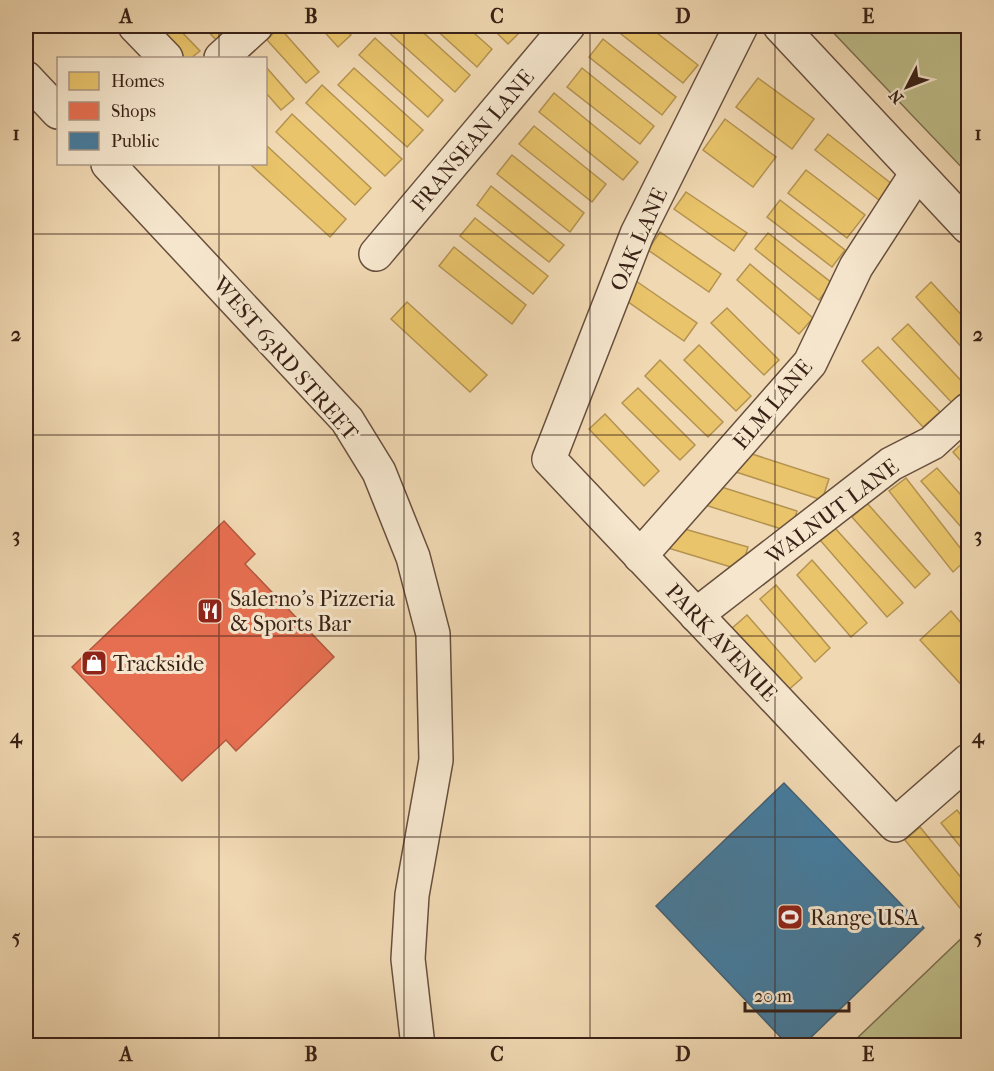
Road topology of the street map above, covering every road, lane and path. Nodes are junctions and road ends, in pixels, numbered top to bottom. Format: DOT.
graph roads {
  1 [pos="135,26"];
  2 [pos="256,26"];
  3 [pos="568,26"];
  4 [pos="741,26"];
  5 [pos="780,26"];
  6 [pos="165,57"];
  7 [pos="222,57"];
  8 [pos="26,78"];
  9 [pos="57,111"];
  10 [pos="109,165"];
  11 [pos="917,173"];
  12 [pos="969,227"];
  13 [pos="376,254"];
  14 [pos="969,410"];
  15 [pos="549,459"];
  16 [pos="640,556"];
  17 [pos="696,615"];
  18 [pos="969,761"];
  19 [pos="418,1046"];
  1 -- 6 [label="street"];
  2 -- 7 [label="street"];
  3 -- 13 [label="street, FRANSEAN LANE"];
  4 -- 15 [label="street, OAK LANE"];
  5 -- 11 [label="street"];
  8 -- 9 [label="street"];
  10 -- 19 [label="street, WEST 63RD STREET"];
  11 -- 12 [label="street"];
  11 -- 16 [label="street, ELM LANE"];
  14 -- 17 [label="street, WALNUT LANE"];
  15 -- 16 [label="street, PARK AVENUE"];
  16 -- 17 [label="street, PARK AVENUE"];
  17 -- 18 [label="street, PARK AVENUE"];
}
